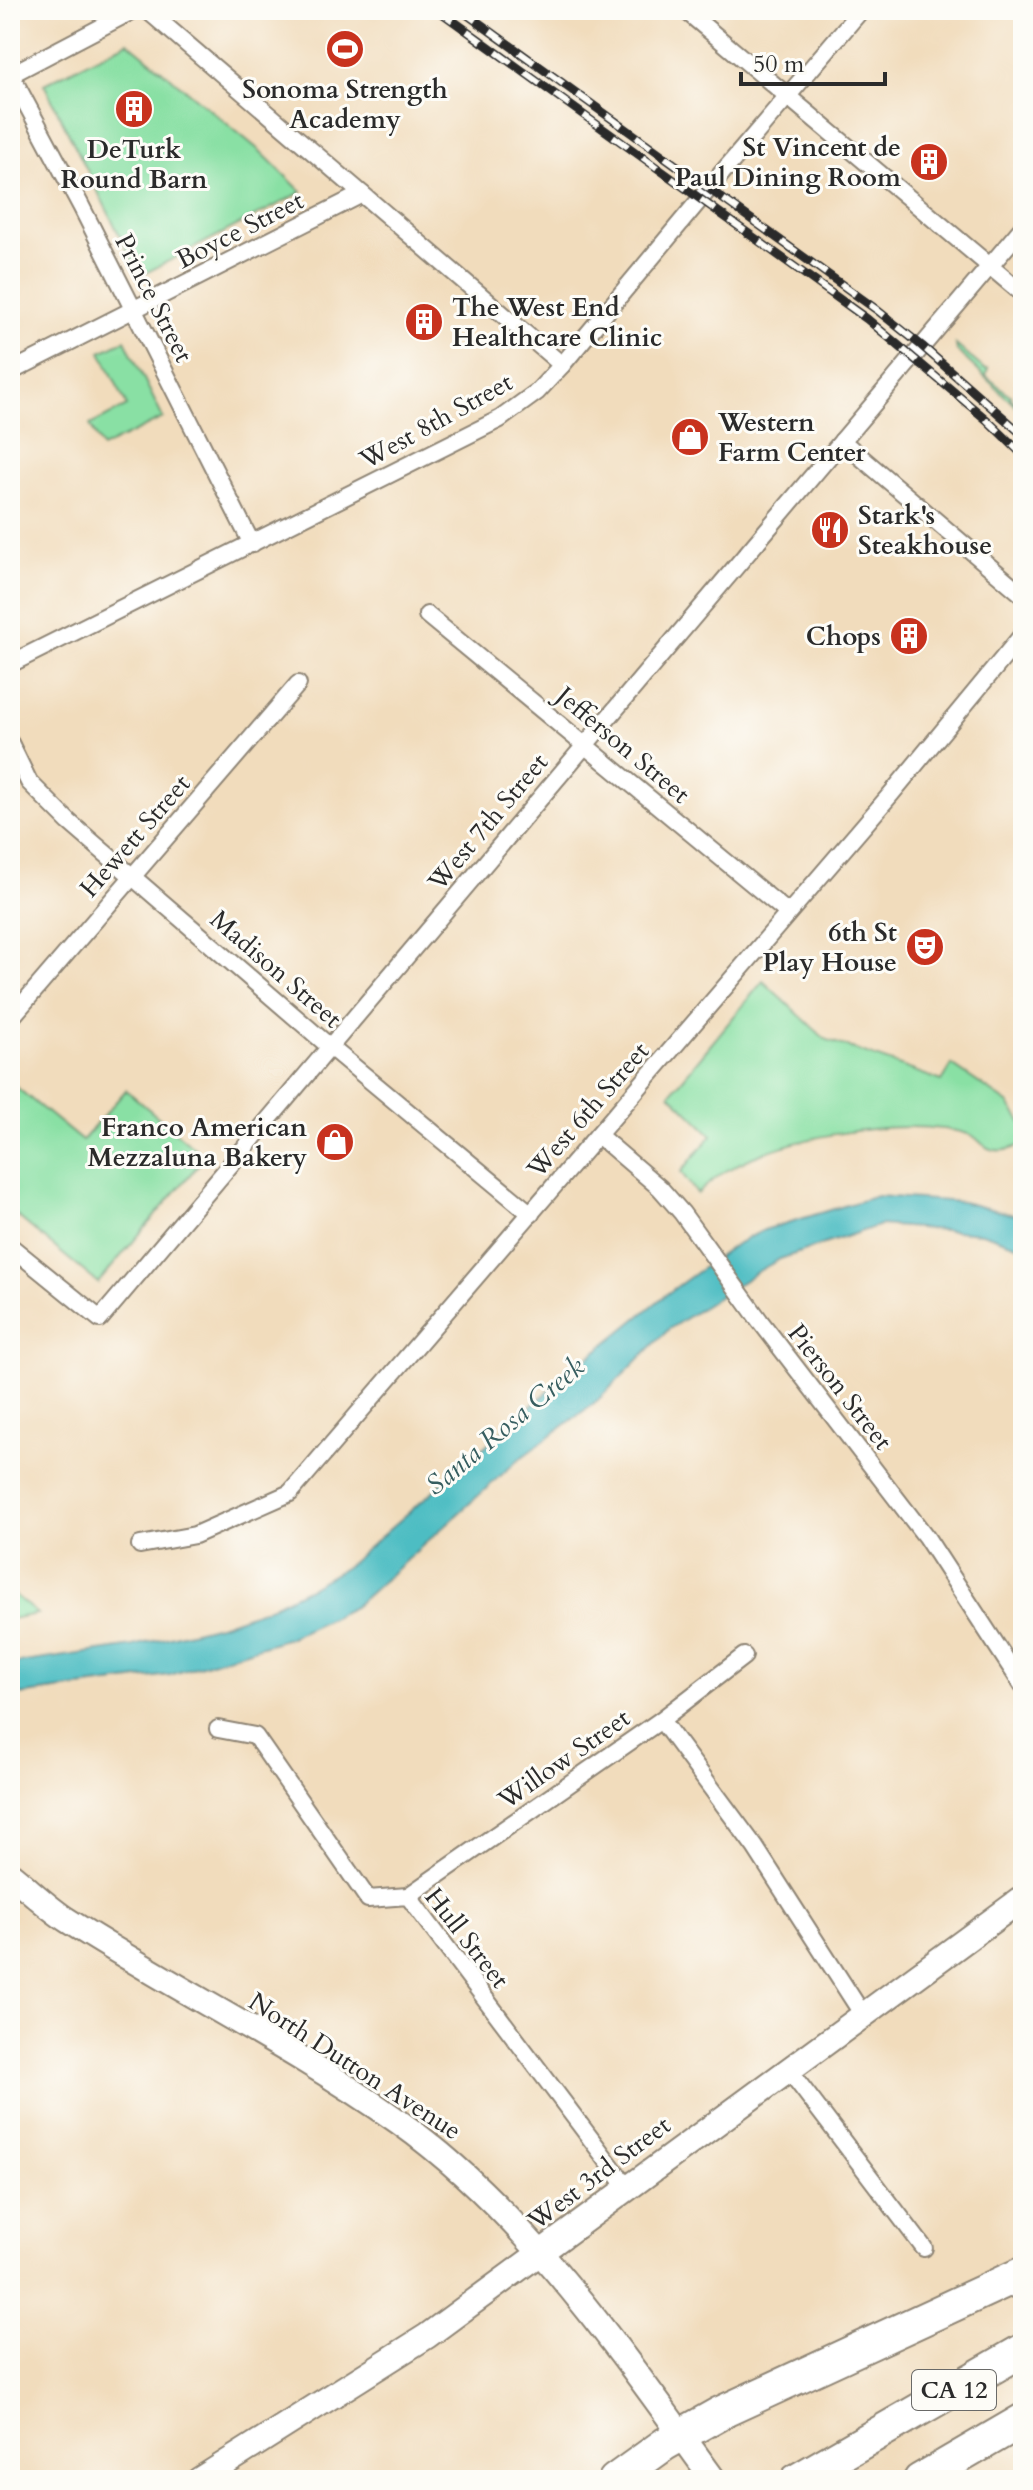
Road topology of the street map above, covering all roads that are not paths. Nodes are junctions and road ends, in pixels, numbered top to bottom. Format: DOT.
graph roads {
  1 [pos="134,10"];
  2 [pos="147,10"];
  3 [pos="685,10"];
  4 [pos="861,10"];
  5 [pos="10,75"];
  6 [pos="788,96"];
  7 [pos="362,194"];
  8 [pos="1023,227"];
  9 [pos="990,266"];
  10 [pos="1023,294"];
  11 [pos="133,311"];
  12 [pos="562,365"];
  13 [pos="10,372"];
  14 [pos="842,441"];
  15 [pos="252,544"];
  16 [pos="1023,595"];
  17 [pos="427,615"];
  18 [pos="1023,634"];
  19 [pos="10,664"];
  20 [pos="298,684"];
  21 [pos="10,743"];
  22 [pos="585,745"];
  23 [pos="131,877"];
  24 [pos="788,913"];
  25 [pos="10,1019"];
  26 [pos="330,1047"];
  27 [pos="598,1135"];
  28 [pos="531,1214"];
  29 [pos="10,1246"];
  30 [pos="140,1545"];
  31 [pos="744,1656"];
  32 [pos="1023,1686"];
  33 [pos="661,1720"];
  34 [pos="218,1729"];
  35 [pos="10,1874"];
  36 [pos="408,1896"];
  37 [pos="1023,1898"];
  38 [pos="863,2015"];
  39 [pos="788,2069"];
  40 [pos="627,2187"];
  41 [pos="924,2248"];
  42 [pos="540,2253"];
  43 [pos="1023,2273"];
  44 [pos="1023,2350"];
  45 [pos="1023,2420"];
  46 [pos="681,2434"];
  47 [pos="199,2480"];
  48 [pos="615,2480"];
  49 [pos="714,2480"];
  50 [pos="797,2480"];
  51 [pos="920,2480"];
  1 -- 5 [label="street"];
  2 -- 7 [label="street"];
  3 -- 6 [label="street"];
  4 -- 6 [label="street, West 8th Street"];
  5 -- 11 [label="street, Prince Street"];
  6 -- 9 [label="street"];
  6 -- 12 [label="street, West 8th Street"];
  7 -- 11 [label="street, Boyce Street"];
  7 -- 12 [label="street"];
  8 -- 9 [label="street, West 7th Street"];
  9 -- 10 [label="street"];
  9 -- 14 [label="street, West 7th Street"];
  11 -- 13 [label="street, Boyce Street"];
  11 -- 15 [label="street, Prince Street"];
  12 -- 15 [label="street, West 8th Street"];
  14 -- 16 [label="street"];
  14 -- 22 [label="street, West 7th Street"];
  15 -- 19 [label="street, West 8th Street"];
  17 -- 22 [label="street, Jefferson Street"];
  18 -- 24 [label="street, West 6th Street"];
  20 -- 23 [label="street, Hewett Street"];
  21 -- 23 [label="street, Madison Street"];
  22 -- 24 [label="street, Jefferson Street"];
  22 -- 26 [label="street, West 7th Street"];
  23 -- 25 [label="street, Hewett Street"];
  23 -- 26 [label="street, Madison Street"];
  24 -- 27 [label="street, West 6th Street"];
  26 -- 28 [label="street, Madison Street"];
  26 -- 29 [label="street, West 7th Street"];
  27 -- 28 [label="street, West 6th Street"];
  27 -- 32 [label="street, Pierson Street"];
  28 -- 30 [label="street, West 6th Street"];
  31 -- 33 [label="street, Willow Street"];
  33 -- 36 [label="street, Willow Street"];
  33 -- 38 [label="street"];
  34 -- 36 [label="street, Hull Street"];
  35 -- 42 [label="main road, North Dutton Avenue"];
  36 -- 40 [label="street, Hull Street"];
  37 -- 38 [label="main road, West 3rd Street"];
  38 -- 39 [label="main road, West 3rd Street"];
  39 -- 40 [label="main road, West 3rd Street"];
  39 -- 41 [label="street"];
  40 -- 42 [label="main road, West 3rd Street"];
  42 -- 46 [label="main road, North Dutton Avenue"];
  42 -- 47 [label="main road, West 3rd Street"];
  43 -- 46 [label="highway"];
  44 -- 50 [label="highway, CA 12"];
  45 -- 51 [label="highway, CA 12"];
  46 -- 48 [label="highway"];
  46 -- 49 [label="main road, North Dutton Avenue"];
}
